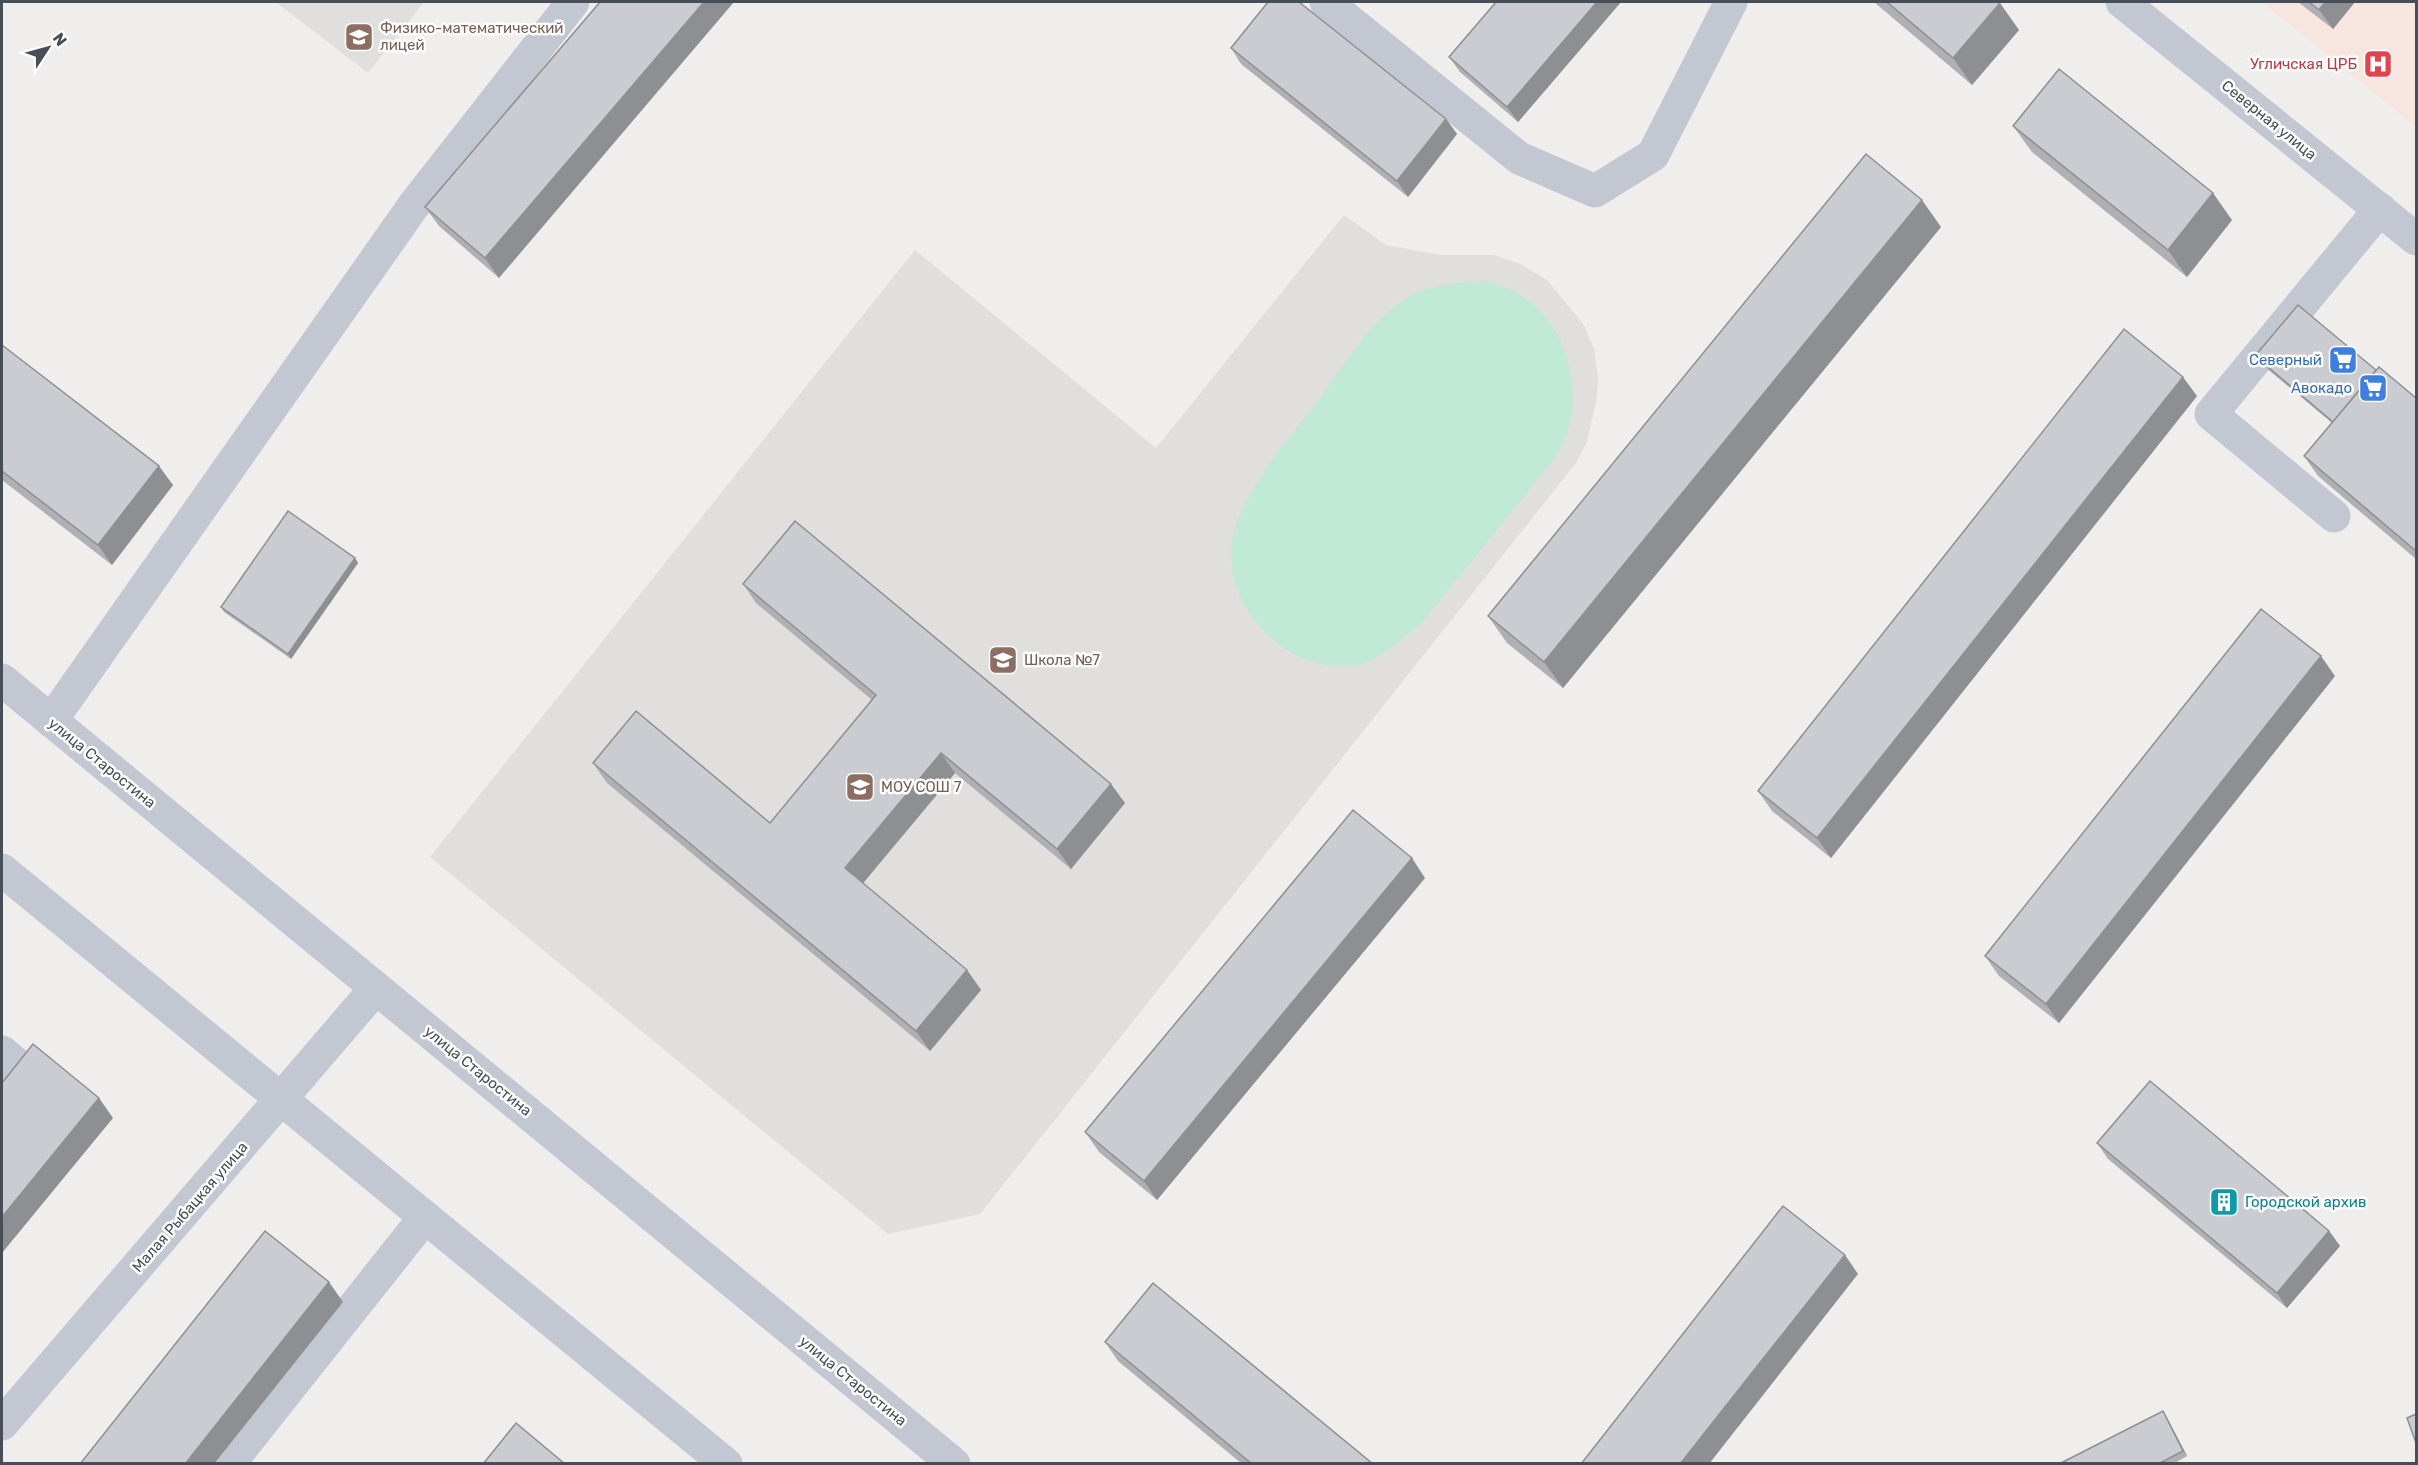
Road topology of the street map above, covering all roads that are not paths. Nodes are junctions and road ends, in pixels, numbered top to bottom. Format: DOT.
graph roads {
  1 [pos="573,2"];
  2 [pos="1326,2"];
  3 [pos="1731,2"];
  4 [pos="2122,2"];
  5 [pos="2380,209"];
  6 [pos="2416,239"];
  7 [pos="2334,516"];
  8 [pos="2,680"];
  9 [pos="51,721"];
  10 [pos="2,870"];
  11 [pos="376,988"];
  12 [pos="2,1052"];
  13 [pos="2,1077"];
  14 [pos="282,1100"];
  15 [pos="425,1217"];
  16 [pos="2,1425"];
  17 [pos="229,1464"];
  18 [pos="726,1464"];
  19 [pos="954,1464"];
  1 -- 9 [label="street"];
  2 -- 3 [label="street"];
  4 -- 5 [label="street, Северная улица"];
  5 -- 6 [label="street, Северная улица"];
  5 -- 7 [label="street"];
  8 -- 9 [label="street, улица Старостина"];
  9 -- 11 [label="street, улица Старостина"];
  10 -- 14 [label="street"];
  11 -- 14 [label="street, Малая Рыбацкая улица"];
  11 -- 19 [label="street, улица Старостина"];
  12 -- 13 [label="street"];
  14 -- 15 [label="street"];
  14 -- 16 [label="street, Малая Рыбацкая улица"];
  15 -- 17 [label="street"];
  15 -- 18 [label="street"];
}
